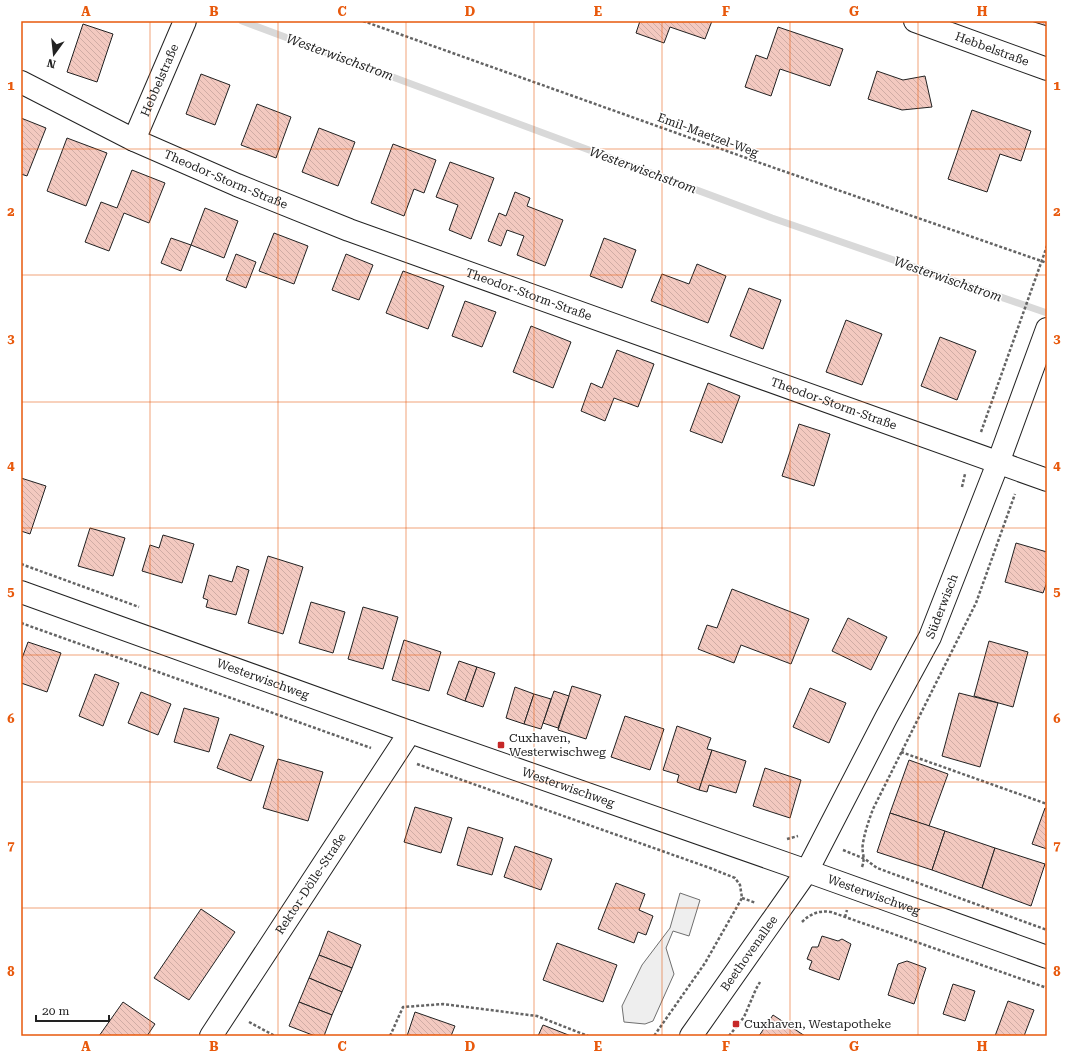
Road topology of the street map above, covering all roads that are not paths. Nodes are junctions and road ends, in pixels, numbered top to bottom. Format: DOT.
graph roads {
  1 [pos="185,21"];
  2 [pos="915,21"];
  3 [pos="1047,69"];
  4 [pos="21,82"];
  5 [pos="134,140"];
  6 [pos="1047,329"];
  7 [pos="998,462"];
  8 [pos="1047,480"];
  9 [pos="21,592"];
  10 [pos="410,732"];
  11 [pos="807,871"];
  12 [pos="1047,957"];
  13 [pos="211,1036"];
  14 [pos="691,1036"];
  1 -- 5 [label="street, Hebbelstraße"];
  2 -- 3 [label="street, Hebbelstraße"];
  4 -- 5 [label="street, Theodor-Storm-Straße"];
  5 -- 7 [label="street, Theodor-Storm-Straße"];
  6 -- 7 [label="street, Süderwisch"];
  7 -- 8 [label="street, Theodor-Storm-Straße"];
  7 -- 11 [label="street, Süderwisch"];
  9 -- 10 [label="street, Westerwischweg"];
  10 -- 11 [label="street, Westerwischweg"];
  10 -- 13 [label="street, Rektor-Dölle-Straße"];
  11 -- 12 [label="street, Westerwischweg"];
  11 -- 14 [label="street, Beethovenallee"];
}
